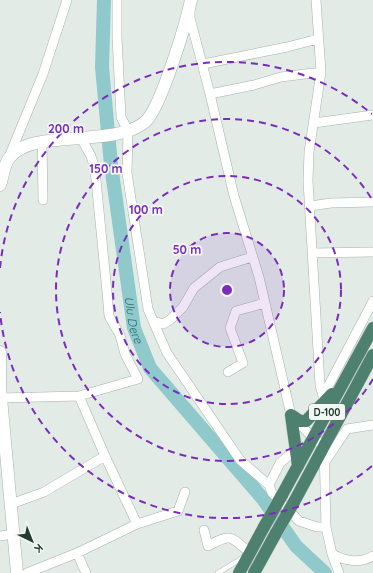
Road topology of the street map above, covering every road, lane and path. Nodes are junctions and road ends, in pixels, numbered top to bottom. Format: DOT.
graph roads {
  1 [pos="67,0"];
  2 [pos="116,0"];
  3 [pos="316,0"];
  4 [pos="190,1"];
  5 [pos="318,39"];
  6 [pos="203,64"];
  7 [pos="321,72"];
  8 [pos="210,94"];
  9 [pos="373,115"];
  10 [pos="314,123"];
  11 [pos="128,132"];
  12 [pos="86,137"];
  13 [pos="42,142"];
  14 [pos="5,153"];
  15 [pos="0,185"];
  16 [pos="44,200"];
  17 [pos="373,202"];
  18 [pos="310,206"];
  19 [pos="313,252"];
  20 [pos="373,252"];
  21 [pos="252,257"];
  22 [pos="373,301"];
  23 [pos="265,304"];
  24 [pos="153,321"];
  25 [pos="373,328"];
  26 [pos="0,352"];
  27 [pos="373,355"];
  28 [pos="228,372"];
  29 [pos="79,396"];
  30 [pos="1,398"];
  31 [pos="324,405"];
  32 [pos="291,415"];
  33 [pos="373,425"];
  34 [pos="313,438"];
  35 [pos="324,446"];
  36 [pos="295,450"];
  37 [pos="105,456"];
  38 [pos="325,462"];
  39 [pos="298,466"];
  40 [pos="4,480"];
  41 [pos="269,485"];
  42 [pos="185,492"];
  43 [pos="11,504"];
  44 [pos="137,524"];
  45 [pos="326,527"];
  46 [pos="204,530"];
  47 [pos="14,534"];
  48 [pos="0,536"];
  49 [pos="77,553"];
  50 [pos="250,553"];
  51 [pos="332,554"];
  52 [pos="373,556"];
  53 [pos="256,572"];
  54 [pos="17,573"];
  55 [pos="26,573"];
  56 [pos="86,573"];
  57 [pos="218,573"];
  58 [pos="239,573"];
  59 [pos="339,573"];
  1 -- 14 [label="street"];
  2 -- 11 [label="street"];
  3 -- 5 [label="street"];
  4 -- 6 [label="street"];
  4 -- 11 [label="main road"];
  5 -- 6 [label="street"];
  5 -- 7 [label="street"];
  6 -- 8 [label="street"];
  7 -- 8 [label="street"];
  7 -- 10 [label="street"];
  8 -- 21 [label="street"];
  9 -- 10 [label="street"];
  10 -- 18 [label="street"];
  11 -- 12 [label="main road"];
  11 -- 24 [label="street"];
  12 -- 13 [label="main road"];
  12 -- 29 [label="street"];
  13 -- 14 [label="main road"];
  13 -- 16 [label="street"];
  14 -- 15 [label="main road"];
  17 -- 18 [label="street"];
  18 -- 19 [label="street"];
  19 -- 20 [label="street"];
  19 -- 31 [label="street"];
  21 -- 23 [label="street"];
  21 -- 24 [label="street"];
  22 -- 31 [label="street"];
  23 -- 28 [label="street"];
  23 -- 32 [label="street"];
  24 -- 41 [label="street"];
  25 -- 31 [label="highway, D-100"];
  26 -- 30 [label="main road"];
  27 -- 35 [label="highway, D-100"];
  29 -- 30 [label="street"];
  29 -- 37 [label="street"];
  30 -- 40 [label="main road"];
  31 -- 32 [label="highway"];
  31 -- 34 [label="highway, D-100"];
  32 -- 34 [label="street"];
  32 -- 36 [label="highway"];
  33 -- 38 [label="street"];
  34 -- 35 [label="street"];
  34 -- 39 [label="highway, D-100"];
  35 -- 38 [label="street"];
  35 -- 53 [label="highway, D-100, bridge"];
  36 -- 39 [label="highway"];
  36 -- 41 [label="street"];
  37 -- 43 [label="street"];
  37 -- 44 [label="street"];
  38 -- 45 [label="street"];
  39 -- 50 [label="highway, D-100, bridge"];
  40 -- 43 [label="main road"];
  41 -- 45 [label="street"];
  42 -- 44 [label="street"];
  43 -- 47 [label="main road"];
  44 -- 49 [label="street"];
  45 -- 51 [label="street"];
  46 -- 50 [label="street"];
  47 -- 48 [label="street"];
  47 -- 54 [label="main road"];
  49 -- 55 [label="street"];
  49 -- 56 [label="street"];
  50 -- 57 [label="lane"];
  50 -- 58 [label="highway"];
  51 -- 52 [label="street"];
  51 -- 59 [label="street"];
}
